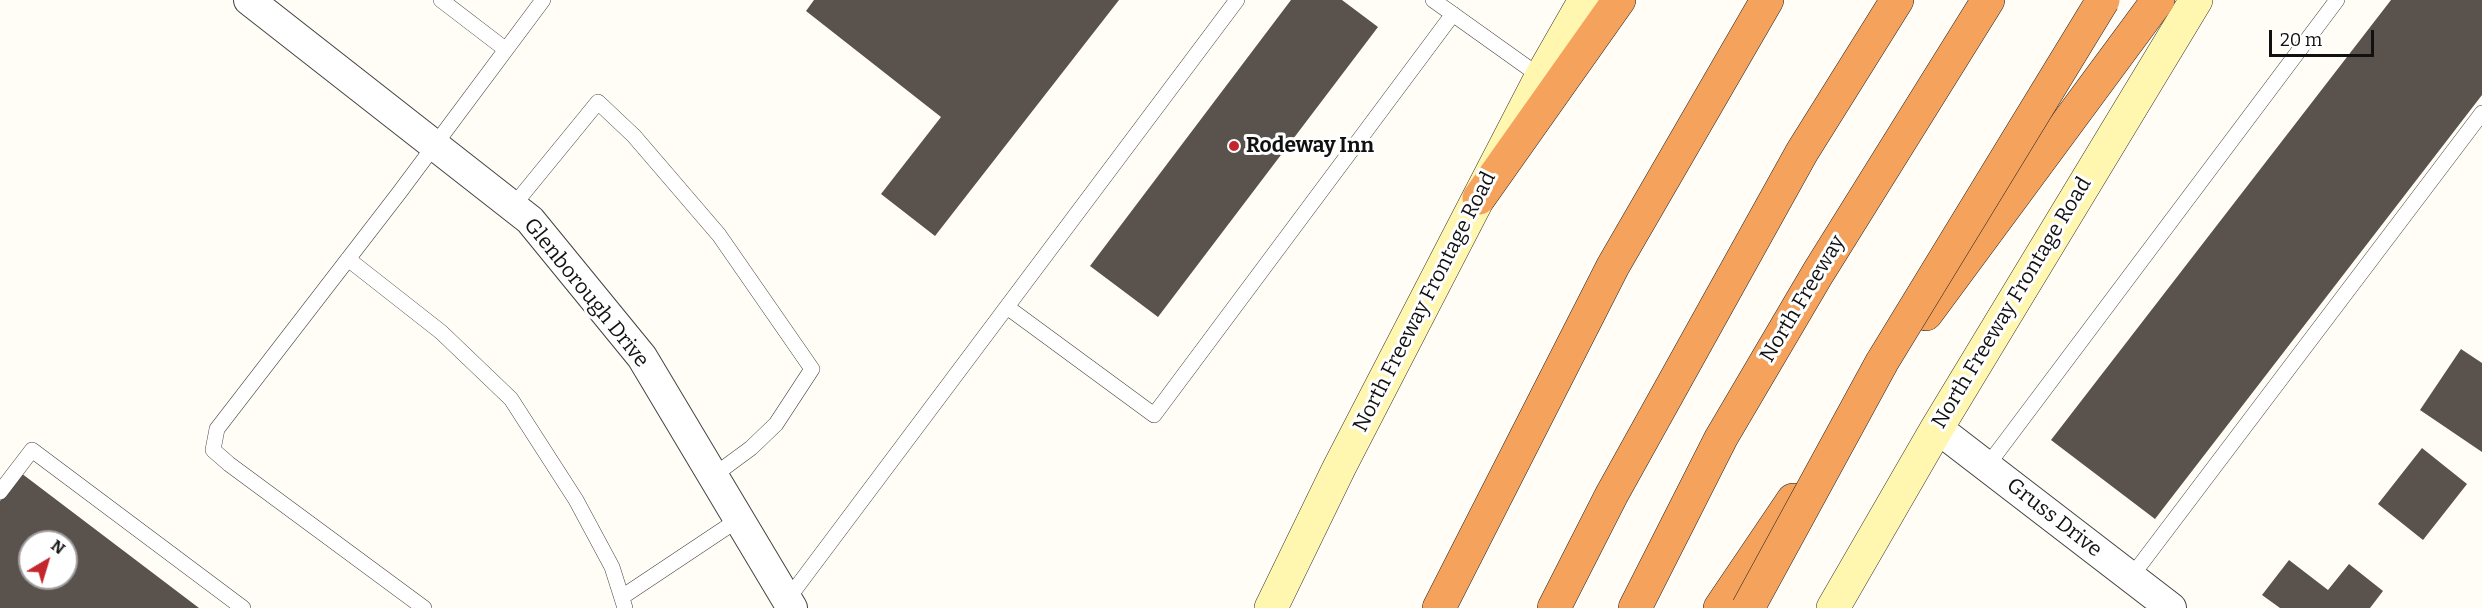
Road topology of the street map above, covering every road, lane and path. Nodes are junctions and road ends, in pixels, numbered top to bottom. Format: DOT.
graph roads {
  1 [pos="249,0"];
  2 [pos="441,0"];
  3 [pos="543,0"];
  4 [pos="1237,0"];
  5 [pos="1433,0"];
  6 [pos="1585,0"];
  7 [pos="1619,0"];
  8 [pos="1767,0"];
  9 [pos="1897,0"];
  10 [pos="1988,0"];
  11 [pos="2103,0"];
  12 [pos="2158,0"];
  13 [pos="2196,0"];
  14 [pos="2337,0"];
  15 [pos="1453,14"];
  16 [pos="505,49"];
  17 [pos="1541,77"];
  18 [pos="2482,113"];
  19 [pos="434,144"];
  20 [pos="1479,198"];
  21 [pos="513,206"];
  22 [pos="348,259"];
  23 [pos="1007,307"];
  24 [pos="1937,428"];
  25 [pos="1987,466"];
  26 [pos="713,476"];
  27 [pos="0,492"];
  28 [pos="739,519"];
  29 [pos="2131,577"];
  30 [pos="623,602"];
  31 [pos="790,604"];
  32 [pos="243,608"];
  33 [pos="424,608"];
  34 [pos="1271,608"];
  35 [pos="1439,608"];
  36 [pos="1554,608"];
  37 [pos="1635,608"];
  38 [pos="1720,608"];
  39 [pos="1748,608"];
  40 [pos="1833,608"];
  41 [pos="2171,608"];
  1 -- 19 [label="street, Glenborough Drive"];
  2 -- 16 [label="lane"];
  3 -- 16 [label="lane"];
  4 -- 23 [label="lane"];
  5 -- 15 [label="lane"];
  6 -- 17 [label="main road, North Freeway Frontage Road"];
  7 -- 20 [label="highway"];
  8 -- 35 [label="highway"];
  9 -- 36 [label="highway"];
  10 -- 37 [label="highway, North Freeway"];
  11 -- 39 [label="highway, bridge"];
  12 -- 38 [label="highway"];
  13 -- 24 [label="main road, North Freeway Frontage Road"];
  14 -- 25 [label="lane"];
  15 -- 17 [label="lane"];
  15 -- 23 [label="lane"];
  16 -- 19 [label="lane"];
  17 -- 20 [label="main road, North Freeway Frontage Road"];
  18 -- 29 [label="lane"];
  19 -- 21 [label="street, Glenborough Drive"];
  19 -- 22 [label="lane"];
  20 -- 34 [label="main road, North Freeway Frontage Road"];
  21 -- 26 [label="street, Glenborough Drive"];
  21 -- 26 [label="lane"];
  22 -- 30 [label="lane"];
  22 -- 33 [label="lane"];
  23 -- 31 [label="lane"];
  24 -- 25 [label="street, Gruss Drive"];
  24 -- 40 [label="main road, North Freeway Frontage Road"];
  25 -- 29 [label="street, Gruss Drive"];
  26 -- 28 [label="street, Glenborough Drive"];
  27 -- 32 [label="lane"];
  28 -- 30 [label="lane"];
  28 -- 31 [label="street, Glenborough Drive"];
  29 -- 41 [label="street, Gruss Drive"];
}
